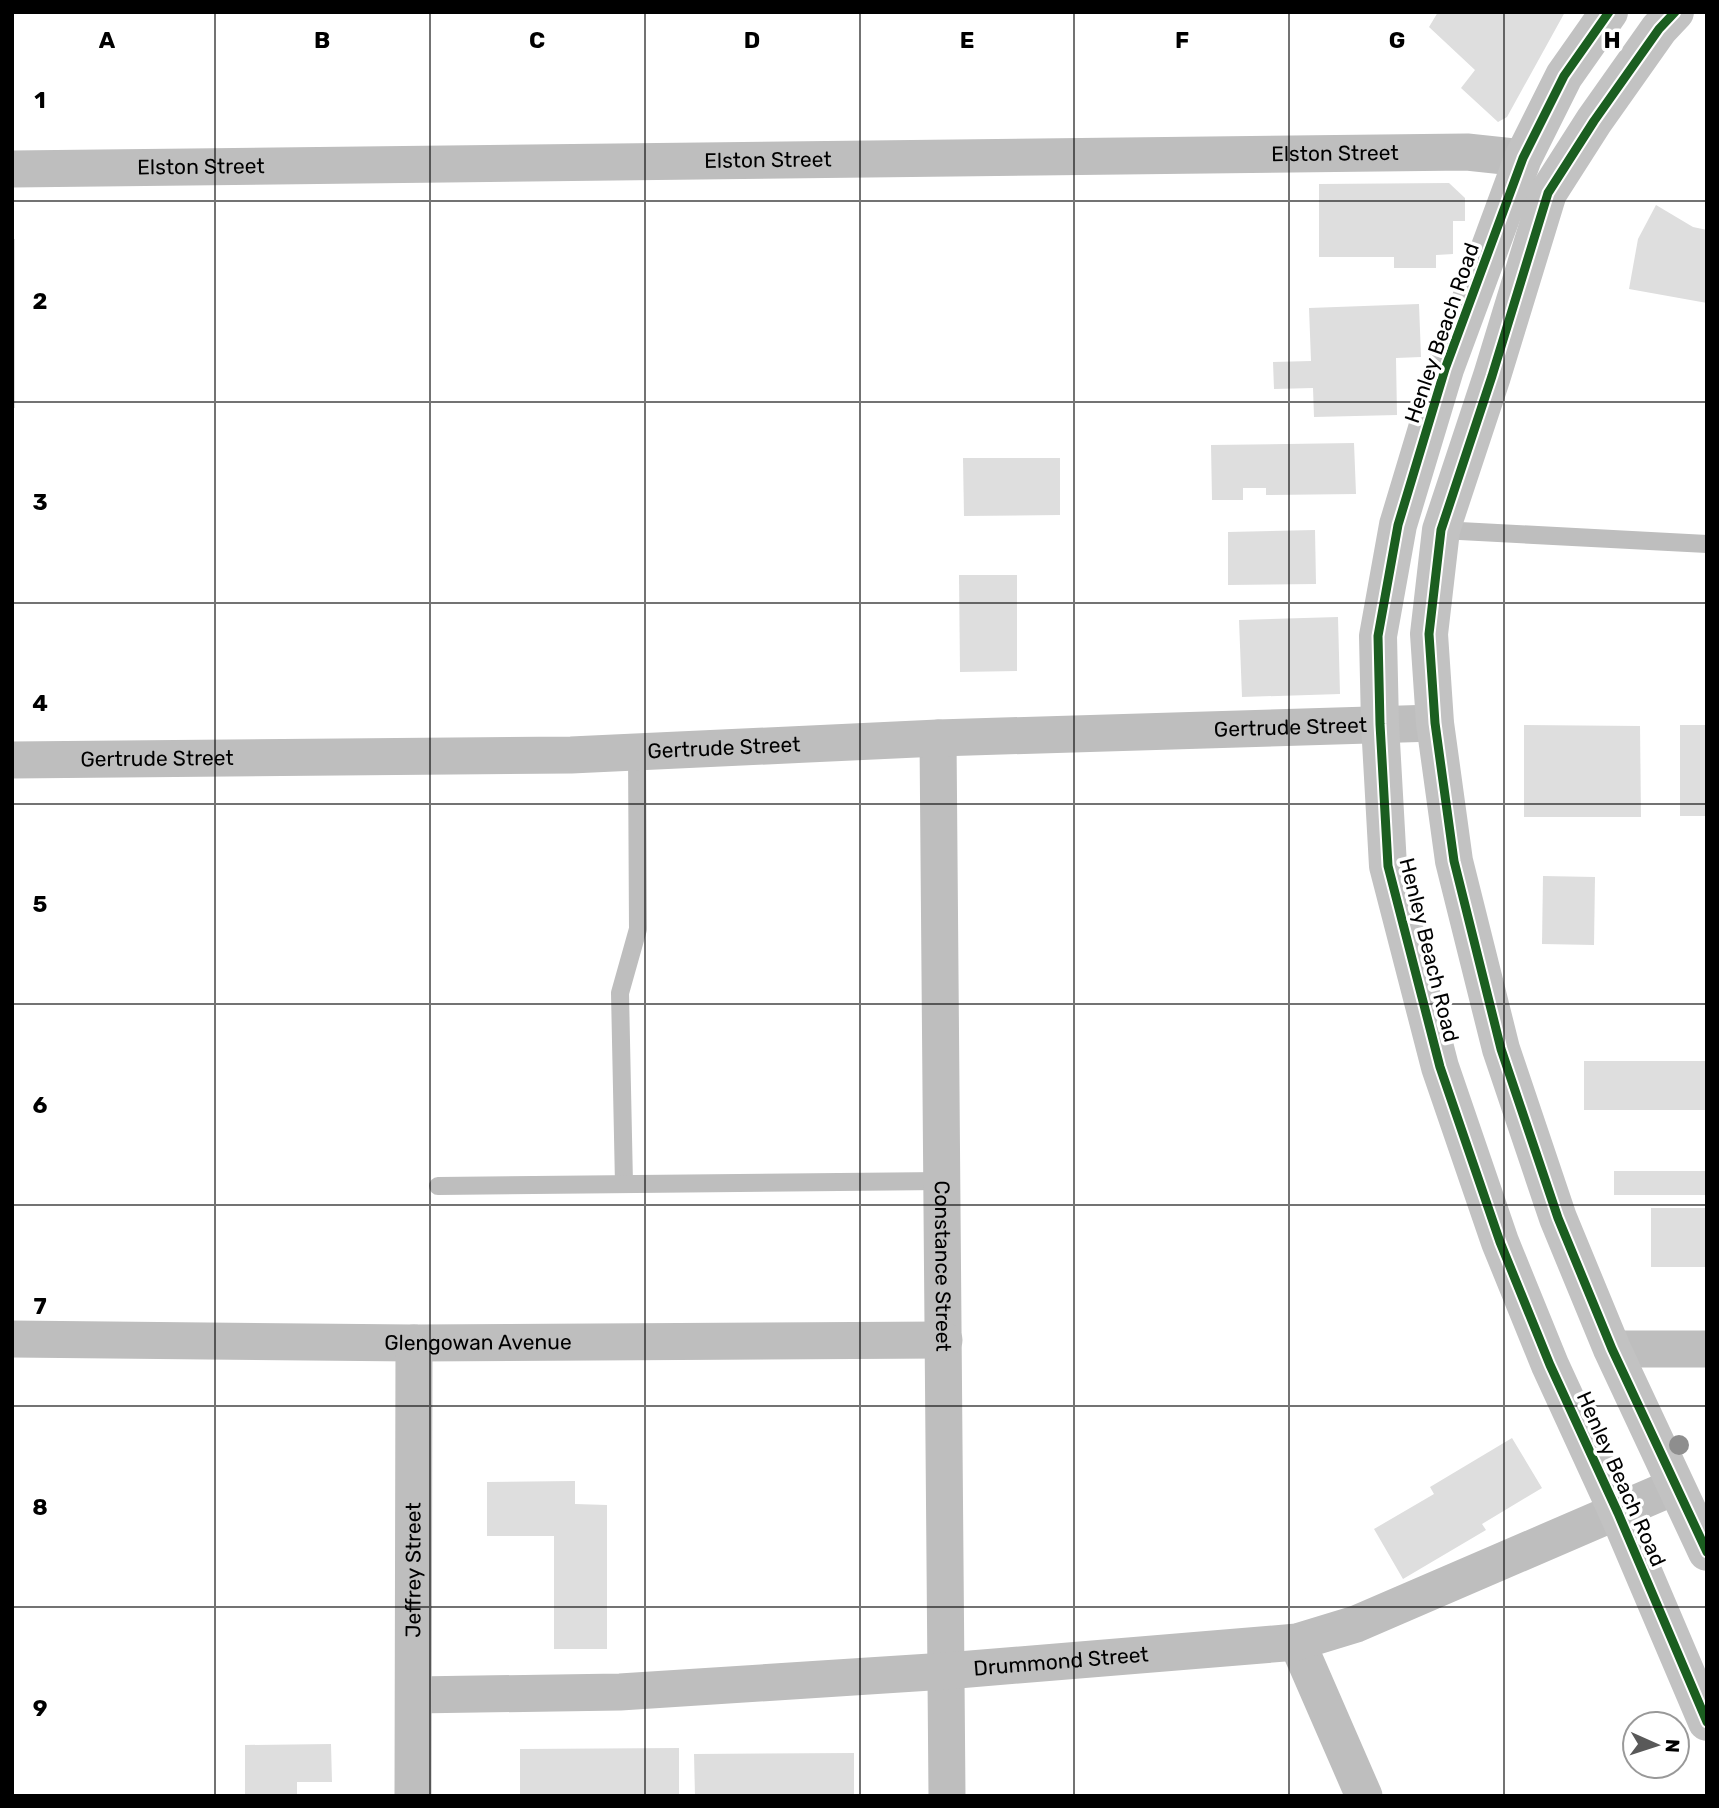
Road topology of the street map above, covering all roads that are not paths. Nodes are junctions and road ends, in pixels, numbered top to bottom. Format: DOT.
graph roads {
  1 [pos="1609,12"];
  2 [pos="1675,12"];
  3 [pos="1523,158"];
  4 [pos="12,169"];
  5 [pos="1441,530"];
  6 [pos="1707,544"];
  7 [pos="1435,723"];
  8 [pos="1380,724"];
  9 [pos="938,738"];
  10 [pos="637,751"];
  11 [pos="12,760"];
  12 [pos="942,1181"];
  13 [pos="624,1184"];
  14 [pos="438,1186"];
  15 [pos="12,1339"];
  16 [pos="944,1340"];
  17 [pos="414,1343"];
  18 [pos="1612,1349"];
  19 [pos="1707,1349"];
  20 [pos="1676,1486"];
  21 [pos="1618,1513"];
  22 [pos="1707,1552"];
  23 [pos="1297,1642"];
  24 [pos="946,1671"];
  25 [pos="414,1695"];
  26 [pos="1707,1722"];
  27 [pos="413,1796"];
  28 [pos="947,1796"];
  29 [pos="1364,1796"];
  1 -- 3 [label="main road, Henley Beach Road"];
  2 -- 5 [label="main road"];
  3 -- 4 [label="street, Elston Street"];
  3 -- 8 [label="main road, Henley Beach Road"];
  5 -- 6 [label="lane"];
  5 -- 7 [label="main road"];
  7 -- 8 [label="street, Gertrude Street"];
  7 -- 18 [label="main road"];
  8 -- 9 [label="street, Gertrude Street"];
  8 -- 21 [label="main road, Henley Beach Road"];
  9 -- 10 [label="street, Gertrude Street"];
  9 -- 12 [label="street, Constance Street"];
  10 -- 11 [label="street, Gertrude Street"];
  10 -- 13 [label="lane"];
  12 -- 13 [label="lane"];
  12 -- 16 [label="street, Constance Street"];
  13 -- 14 [label="lane"];
  15 -- 17 [label="street, Glengowan Avenue"];
  16 -- 17 [label="street, Glengowan Avenue"];
  16 -- 24 [label="street, Constance Street"];
  17 -- 25 [label="street, Jeffrey Street"];
  18 -- 19 [label="street"];
  18 -- 20 [label="main road"];
  20 -- 21 [label="street, Drummond Street"];
  20 -- 22 [label="main road"];
  21 -- 23 [label="street, Drummond Street"];
  21 -- 26 [label="main road, Henley Beach Road"];
  23 -- 24 [label="street, Drummond Street"];
  23 -- 29 [label="street"];
  24 -- 25 [label="street, Drummond Street"];
  24 -- 28 [label="street, Constance Street"];
  25 -- 27 [label="street, Jeffrey Street"];
}
